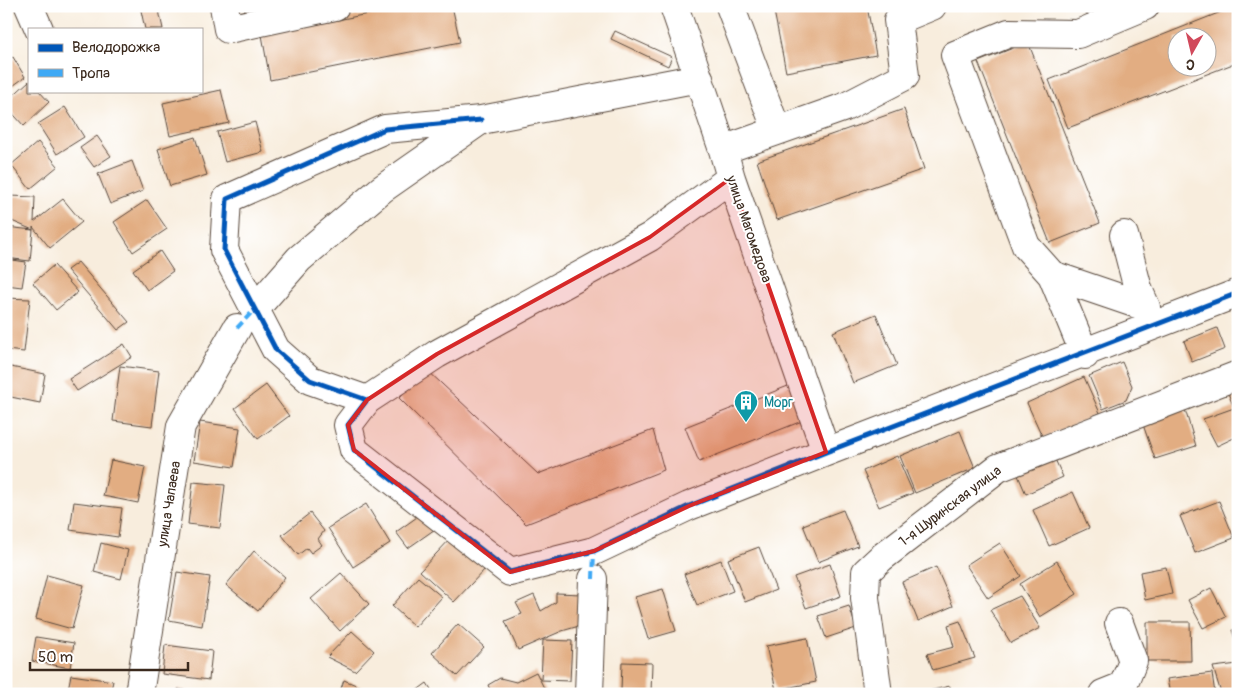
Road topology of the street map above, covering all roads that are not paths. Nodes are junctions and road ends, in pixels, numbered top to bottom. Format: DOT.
graph roads {
  1 [pos="29,6"];
  2 [pos="224,6"];
  3 [pos="335,6"];
  4 [pos="674,6"];
  5 [pos="730,6"];
  6 [pos="932,6"];
  7 [pos="1145,6"];
  8 [pos="896,13"];
  9 [pos="39,28"];
  10 [pos="699,78"];
  11 [pos="481,120"];
  12 [pos="777,131"];
  13 [pos="723,150"];
  14 [pos="731,178"];
  15 [pos="1124,236"];
  16 [pos="1052,275"];
  17 [pos="1238,293"];
  18 [pos="246,319"];
  19 [pos="1084,353"];
  20 [pos="1238,375"];
  21 [pos="367,400"];
  22 [pos="826,452"];
  23 [pos="593,579"];
  24 [pos="1120,623"];
  25 [pos="139,694"];
  26 [pos="589,694"];
  27 [pos="878,694"];
  28 [pos="1103,694"];
  1 -- 9 [label="street"];
  2 -- 3 [label="street"];
  4 -- 10 [label="street, улица Магомедова"];
  5 -- 12 [label="street"];
  6 -- 8 [label="street"];
  7 -- 16 [label="street"];
  8 -- 12 [label="street"];
  10 -- 11 [label="street"];
  10 -- 13 [label="street, улица Магомедова"];
  11 -- 18 [label="street, улица Чапаева"];
  11 -- 18 [label="street"];
  12 -- 13 [label="street"];
  13 -- 14 [label="street, улица Магомедова"];
  14 -- 21 [label="street"];
  14 -- 22 [label="street, улица Магомедова"];
  15 -- 16 [label="street"];
  16 -- 19 [label="street"];
  17 -- 19 [label="street"];
  18 -- 21 [label="street"];
  18 -- 25 [label="street, улица Чапаева"];
  19 -- 22 [label="street"];
  20 -- 27 [label="street, 1-я Шуринская улица"];
  21 -- 22 [label="street"];
  23 -- 26 [label="street"];
  24 -- 28 [label="street"];
}
